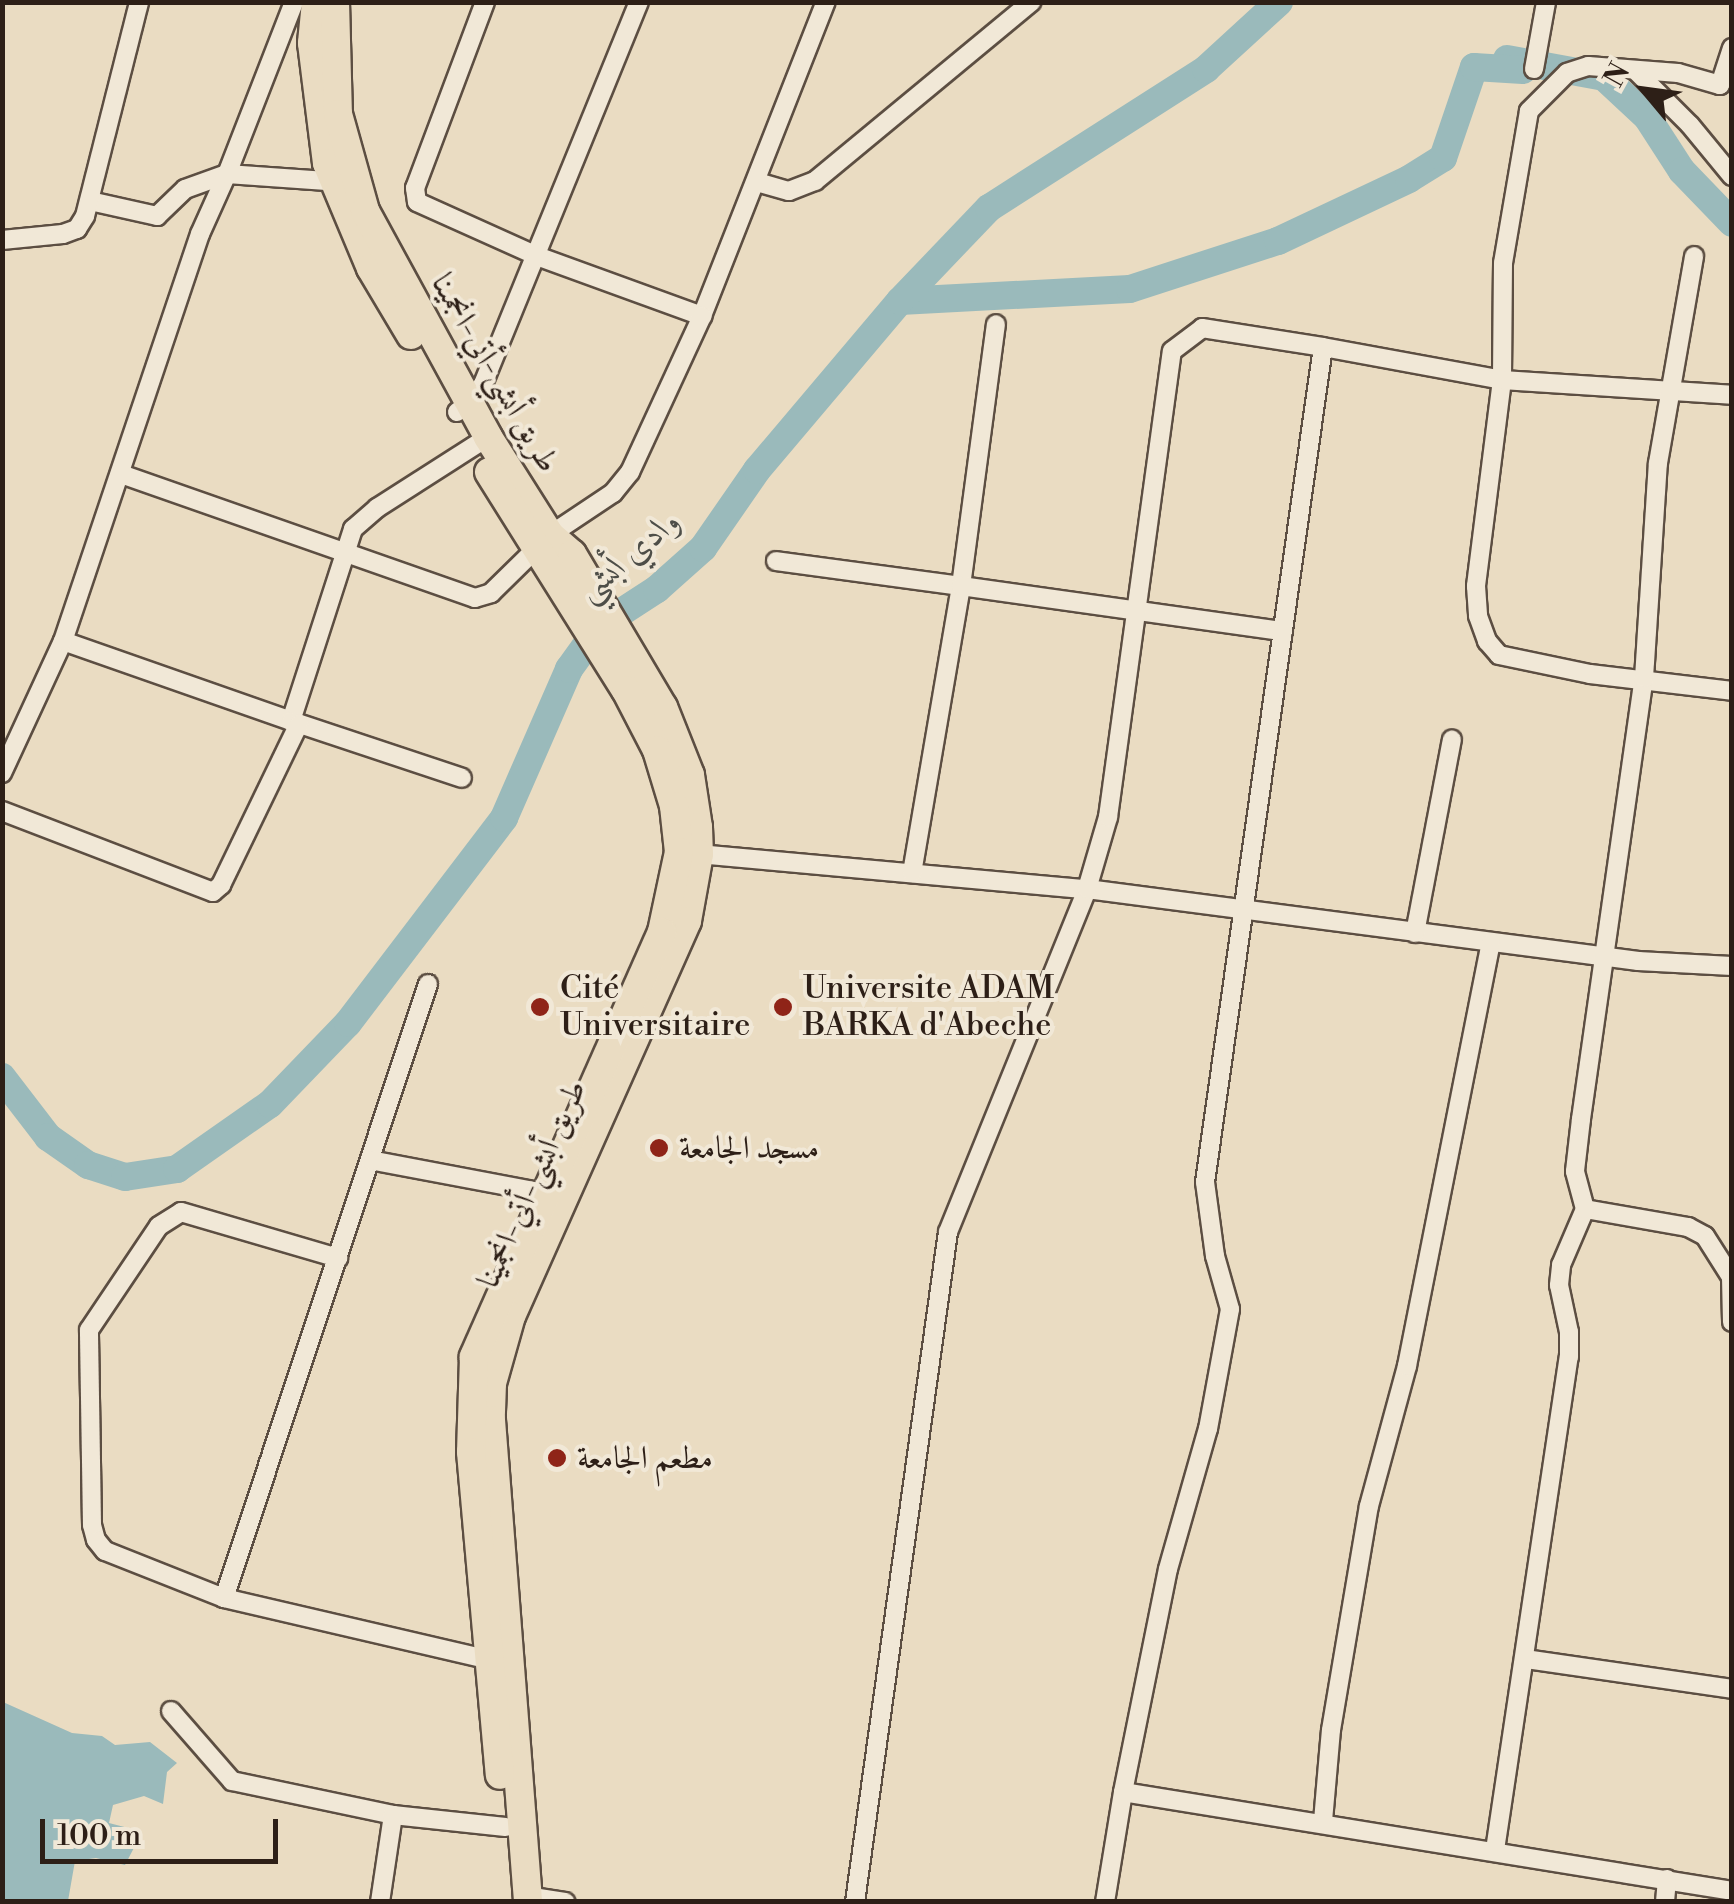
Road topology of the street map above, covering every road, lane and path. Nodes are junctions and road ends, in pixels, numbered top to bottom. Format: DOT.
graph roads {
  1 [pos="139,2"];
  2 [pos="294,2"];
  3 [pos="316,2"];
  4 [pos="335,2"];
  5 [pos="485,2"];
  6 [pos="640,2"];
  7 [pos="826,2"];
  8 [pos="1031,2"];
  9 [pos="1546,2"];
  10 [pos="1732,48"];
  11 [pos="1534,69"];
  12 [pos="1636,70"];
  13 [pos="1726,85"];
  14 [pos="227,174"];
  15 [pos="1732,176"];
  16 [pos="344,182"];
  17 [pos="757,182"];
  18 [pos="90,202"];
  19 [pos="2,240"];
  20 [pos="537,256"];
  21 [pos="1694,256"];
  22 [pos="702,316"];
  23 [pos="996,324"];
  24 [pos="1323,347"];
  25 [pos="1502,380"];
  26 [pos="1670,392"];
  27 [pos="1729,396"];
  28 [pos="464,406"];
  29 [pos="481,441"];
  30 [pos="121,474"];
  31 [pos="347,552"];
  32 [pos="552,552"];
  33 [pos="776,561"];
  34 [pos="961,586"];
  35 [pos="1136,611"];
  36 [pos="1282,631"];
  37 [pos="63,642"];
  38 [pos="1644,678"];
  39 [pos="1732,690"];
  40 [pos="652,712"];
  41 [pos="295,722"];
  42 [pos="1452,739"];
  43 [pos="2,773"];
  44 [pos="462,778"];
  45 [pos="2,811"];
  46 [pos="699,854"];
  47 [pos="912,874"];
  48 [pos="1088,889"];
  49 [pos="1244,909"];
  50 [pos="1414,933"];
  51 [pos="1491,943"];
  52 [pos="1604,957"];
  53 [pos="1732,966"];
  54 [pos="428,984"];
  55 [pos="370,1160"];
  56 [pos="554,1195"];
  57 [pos="1585,1208"];
  58 [pos="338,1258"];
  59 [pos="1732,1322"];
  60 [pos="224,1598"];
  61 [pos="1525,1659"];
  62 [pos="499,1662"];
  63 [pos="1732,1689"];
  64 [pos="171,1712"];
  65 [pos="1123,1792"];
  66 [pos="392,1815"];
  67 [pos="1324,1822"];
  68 [pos="505,1826"];
  69 [pos="1495,1850"];
  70 [pos="1667,1879"];
  71 [pos="1732,1891"];
  72 [pos="522,1900"];
  73 [pos="380,1902"];
  74 [pos="566,1902"];
  75 [pos="854,1902"];
  76 [pos="1105,1902"];
  77 [pos="1665,1902"];
  1 -- 18 [label="street"];
  2 -- 14 [label="street"];
  3 -- 16 [label="highway"];
  4 -- 16 [label="highway"];
  5 -- 20 [label="street"];
  6 -- 20 [label="street"];
  7 -- 17 [label="street"];
  8 -- 17 [label="street"];
  9 -- 11 [label="street"];
  10 -- 13 [label="street"];
  12 -- 13 [label="street"];
  12 -- 15 [label="street"];
  12 -- 25 [label="street"];
  14 -- 16 [label="street"];
  14 -- 18 [label="street"];
  14 -- 30 [label="street"];
  16 -- 28 [label="highway"];
  17 -- 22 [label="street"];
  18 -- 19 [label="street"];
  20 -- 22 [label="street"];
  20 -- 28 [label="street"];
  21 -- 26 [label="street"];
  22 -- 32 [label="street"];
  23 -- 34 [label="street"];
  24 -- 25 [label="street"];
  24 -- 35 [label="street"];
  24 -- 36 [label="street"];
  25 -- 26 [label="street"];
  25 -- 38 [label="street"];
  26 -- 27 [label="street"];
  26 -- 38 [label="street"];
  28 -- 29 [label="highway"];
  29 -- 31 [label="street"];
  29 -- 32 [label="highway"];
  30 -- 31 [label="street"];
  30 -- 37 [label="street"];
  31 -- 32 [label="street"];
  31 -- 41 [label="street"];
  32 -- 40 [label="highway"];
  33 -- 34 [label="street"];
  34 -- 35 [label="street"];
  34 -- 47 [label="street"];
  35 -- 36 [label="street"];
  35 -- 48 [label="street"];
  36 -- 49 [label="street"];
  37 -- 41 [label="street"];
  37 -- 43 [label="street"];
  38 -- 39 [label="street"];
  38 -- 52 [label="street"];
  40 -- 46 [label="highway, طريق أبشي-أتي-انجمينا"];
  40 -- 56 [label="highway"];
  41 -- 44 [label="street"];
  41 -- 45 [label="street"];
  42 -- 50 [label="street"];
  46 -- 47 [label="street"];
  46 -- 56 [label="highway, طريق أبشي-أتي-انجمينا"];
  47 -- 48 [label="street"];
  48 -- 49 [label="street"];
  48 -- 75 [label="street"];
  49 -- 50 [label="street"];
  49 -- 65 [label="street"];
  50 -- 51 [label="street"];
  51 -- 52 [label="street"];
  51 -- 67 [label="street"];
  52 -- 53 [label="street"];
  52 -- 57 [label="street"];
  54 -- 55 [label="street"];
  55 -- 56 [label="street"];
  55 -- 58 [label="street"];
  56 -- 62 [label="highway"];
  57 -- 59 [label="street"];
  57 -- 61 [label="street"];
  58 -- 60 [label="street"];
  58 -- 60 [label="street"];
  60 -- 62 [label="street"];
  61 -- 63 [label="street"];
  61 -- 69 [label="street"];
  62 -- 68 [label="highway"];
  62 -- 72 [label="highway"];
  64 -- 66 [label="street"];
  65 -- 67 [label="street"];
  65 -- 76 [label="street"];
  66 -- 68 [label="street"];
  66 -- 73 [label="street"];
  67 -- 69 [label="street"];
  68 -- 72 [label="highway"];
  69 -- 70 [label="street"];
  70 -- 71 [label="street"];
  70 -- 77 [label="street"];
  72 -- 74 [label="street"];
}
